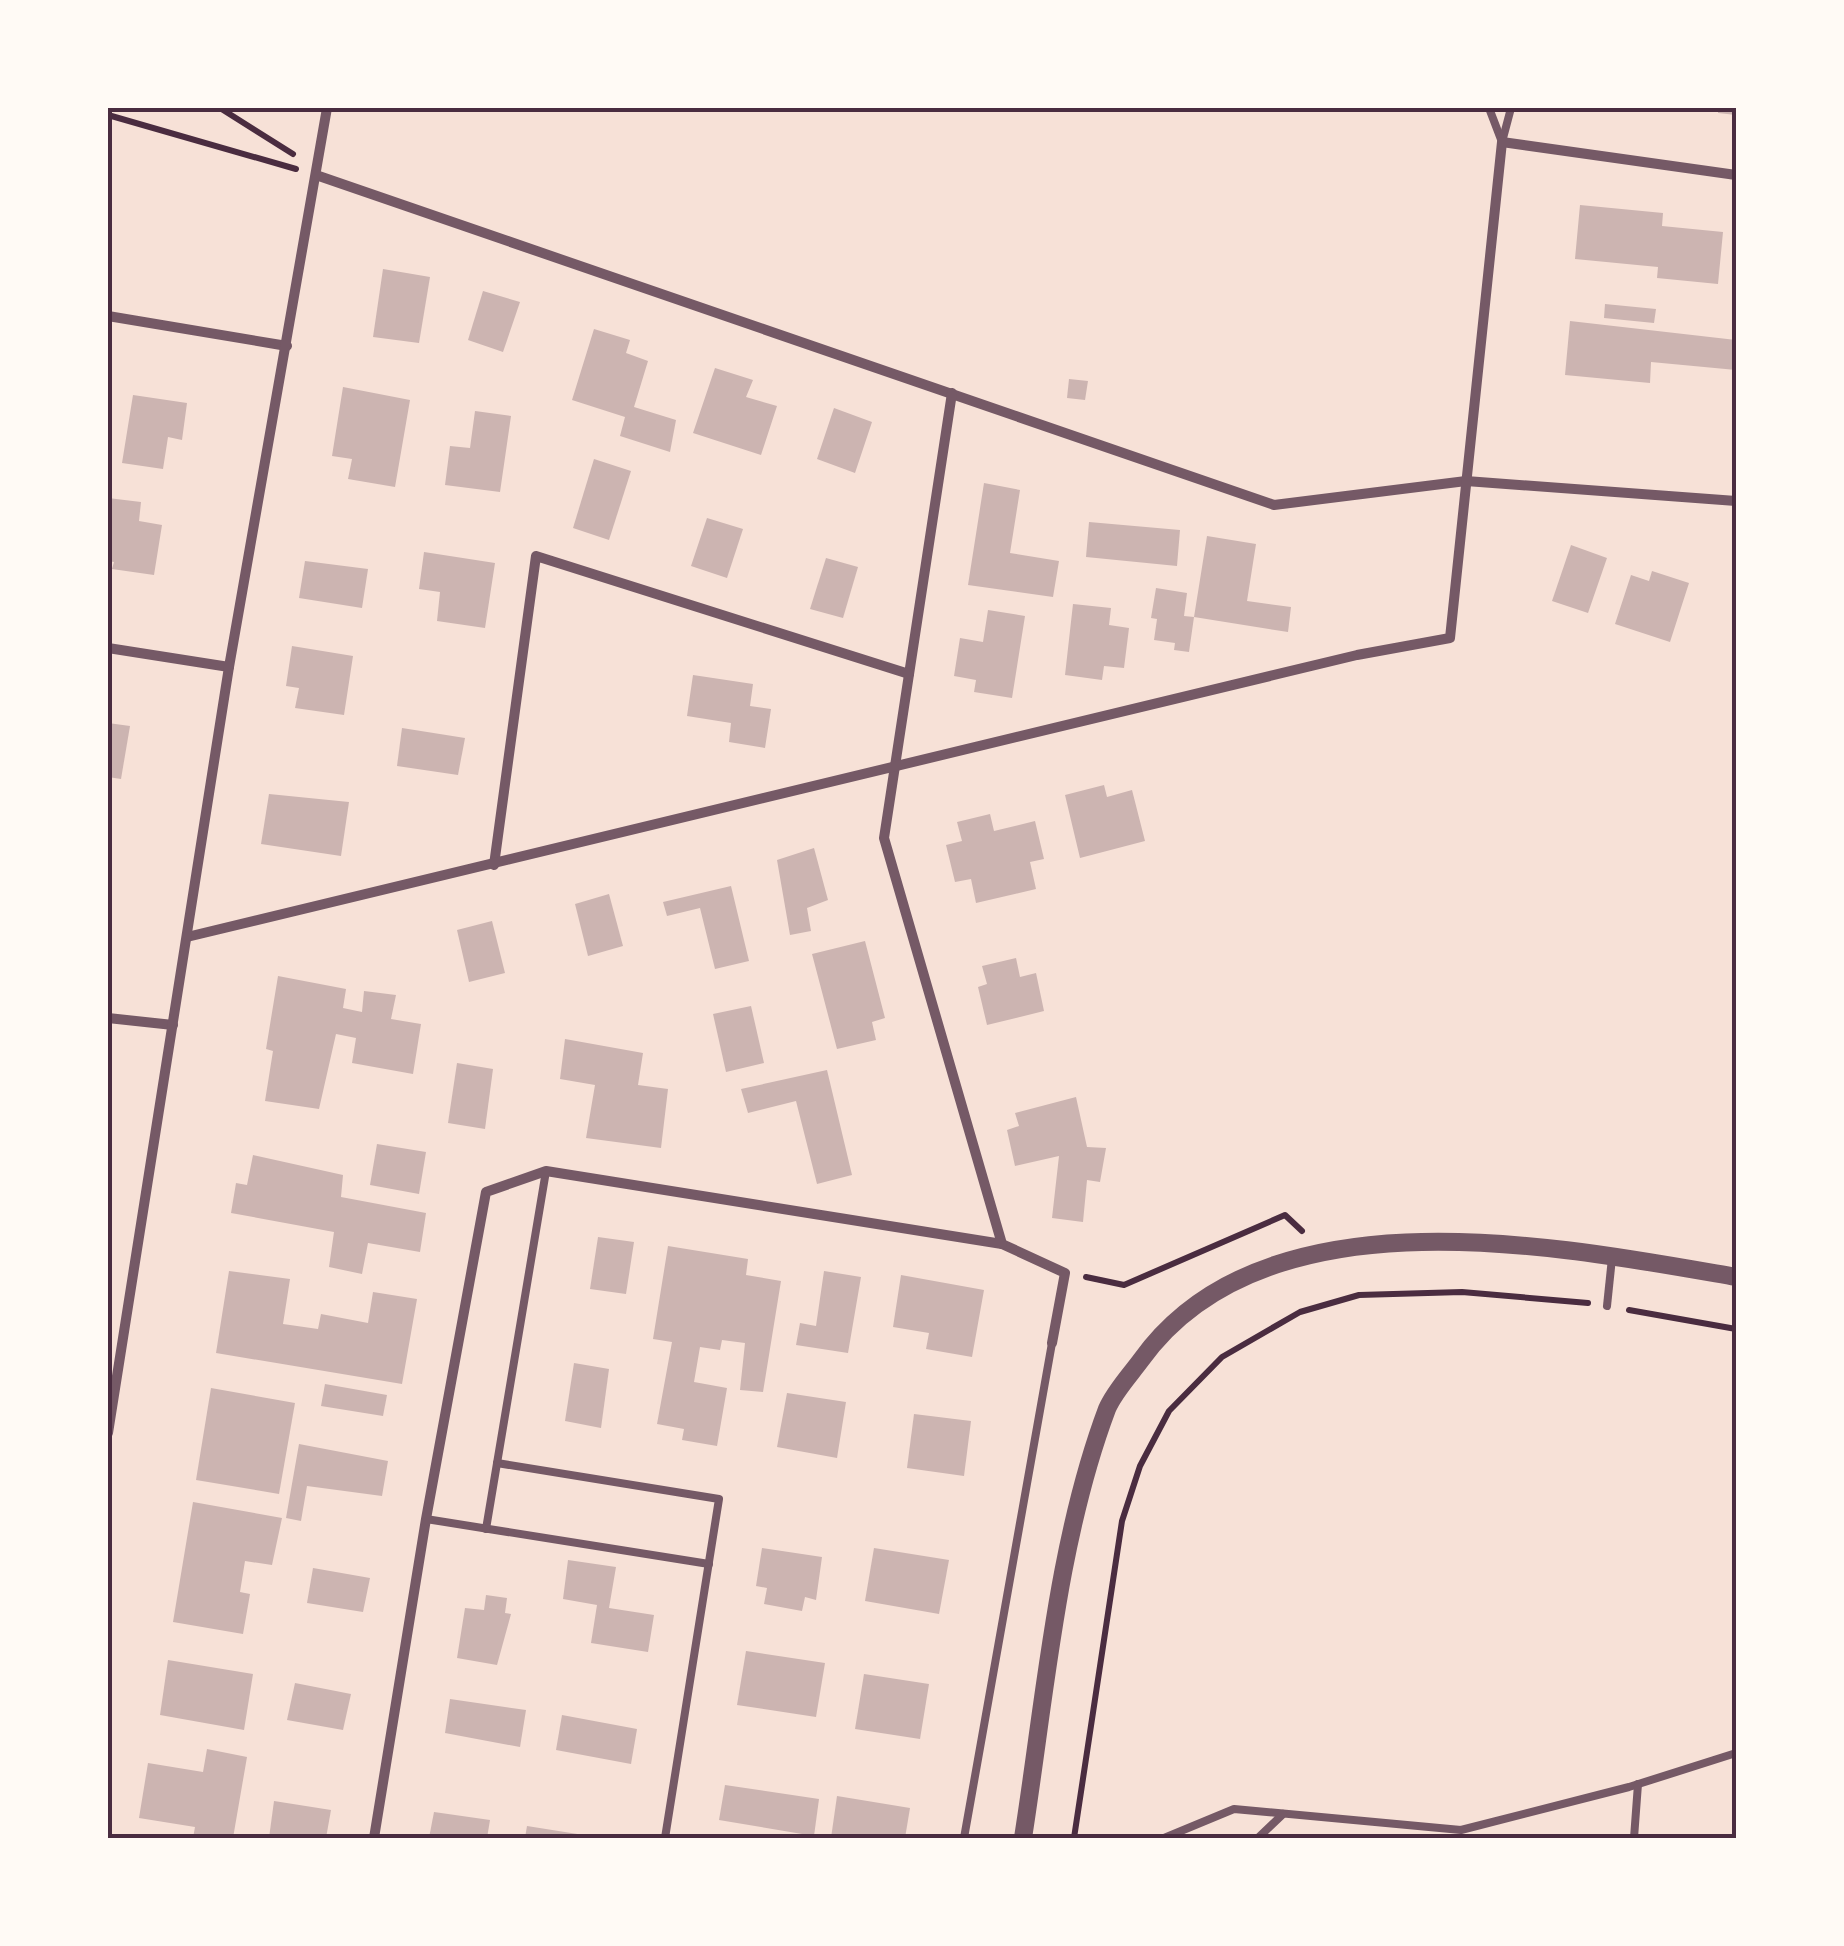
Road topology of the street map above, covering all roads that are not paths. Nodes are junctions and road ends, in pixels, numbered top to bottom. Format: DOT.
graph roads {
  1 [pos="327,108"];
  2 [pos="1489,108"];
  3 [pos="1511,108"];
  4 [pos="1502,142"];
  5 [pos="316,175"];
  6 [pos="1736,175"];
  7 [pos="108,316"];
  8 [pos="286,346"];
  9 [pos="952,393"];
  10 [pos="1466,480"];
  11 [pos="1736,501"];
  12 [pos="108,648"];
  13 [pos="229,667"];
  14 [pos="909,674"];
  15 [pos="895,768"];
  16 [pos="494,865"];
  17 [pos="188,937"];
  18 [pos="108,1018"];
  19 [pos="173,1026"];
  20 [pos="546,1171"];
  21 [pos="1002,1244"];
  22 [pos="1612,1258"];
  23 [pos="1736,1277"];
  24 [pos="1607,1306"];
  25 [pos="1052,1343"];
  26 [pos="108,1433"];
  27 [pos="496,1463"];
  28 [pos="426,1519"];
  29 [pos="486,1529"];
  30 [pos="708,1564"];
  31 [pos="1736,1753"];
  32 [pos="1638,1784"];
  33 [pos="1283,1814"];
  34 [pos="374,1838"];
  35 [pos="665,1838"];
  36 [pos="964,1838"];
  37 [pos="1023,1838"];
  38 [pos="1164,1838"];
  39 [pos="1258,1838"];
  40 [pos="1634,1838"];
  1 -- 5 [label="street"];
  2 -- 4 [label="lane"];
  3 -- 4 [label="lane"];
  4 -- 6 [label="street"];
  4 -- 10 [label="street"];
  5 -- 8 [label="street"];
  5 -- 9 [label="street"];
  7 -- 8 [label="street"];
  8 -- 13 [label="street"];
  9 -- 10 [label="street"];
  9 -- 14 [label="street"];
  10 -- 11 [label="street"];
  10 -- 15 [label="street"];
  12 -- 13 [label="street"];
  13 -- 17 [label="street"];
  14 -- 15 [label="street"];
  14 -- 16 [label="street"];
  15 -- 16 [label="street"];
  15 -- 21 [label="street"];
  16 -- 17 [label="street"];
  17 -- 19 [label="street"];
  18 -- 19 [label="street"];
  19 -- 26 [label="street"];
  20 -- 21 [label="street"];
  20 -- 27 [label="lane"];
  20 -- 28 [label="street"];
  21 -- 25 [label="street"];
  22 -- 23 [label="street"];
  22 -- 24 [label="lane"];
  22 -- 37 [label="street"];
  25 -- 36 [label="lane"];
  27 -- 29 [label="lane"];
  27 -- 30 [label="lane"];
  28 -- 29 [label="lane"];
  28 -- 34 [label="street"];
  29 -- 30 [label="lane"];
  30 -- 35 [label="lane"];
  31 -- 32 [label="lane"];
  32 -- 33 [label="lane"];
  32 -- 40 [label="lane"];
  33 -- 38 [label="lane"];
  33 -- 39 [label="lane"];
}
